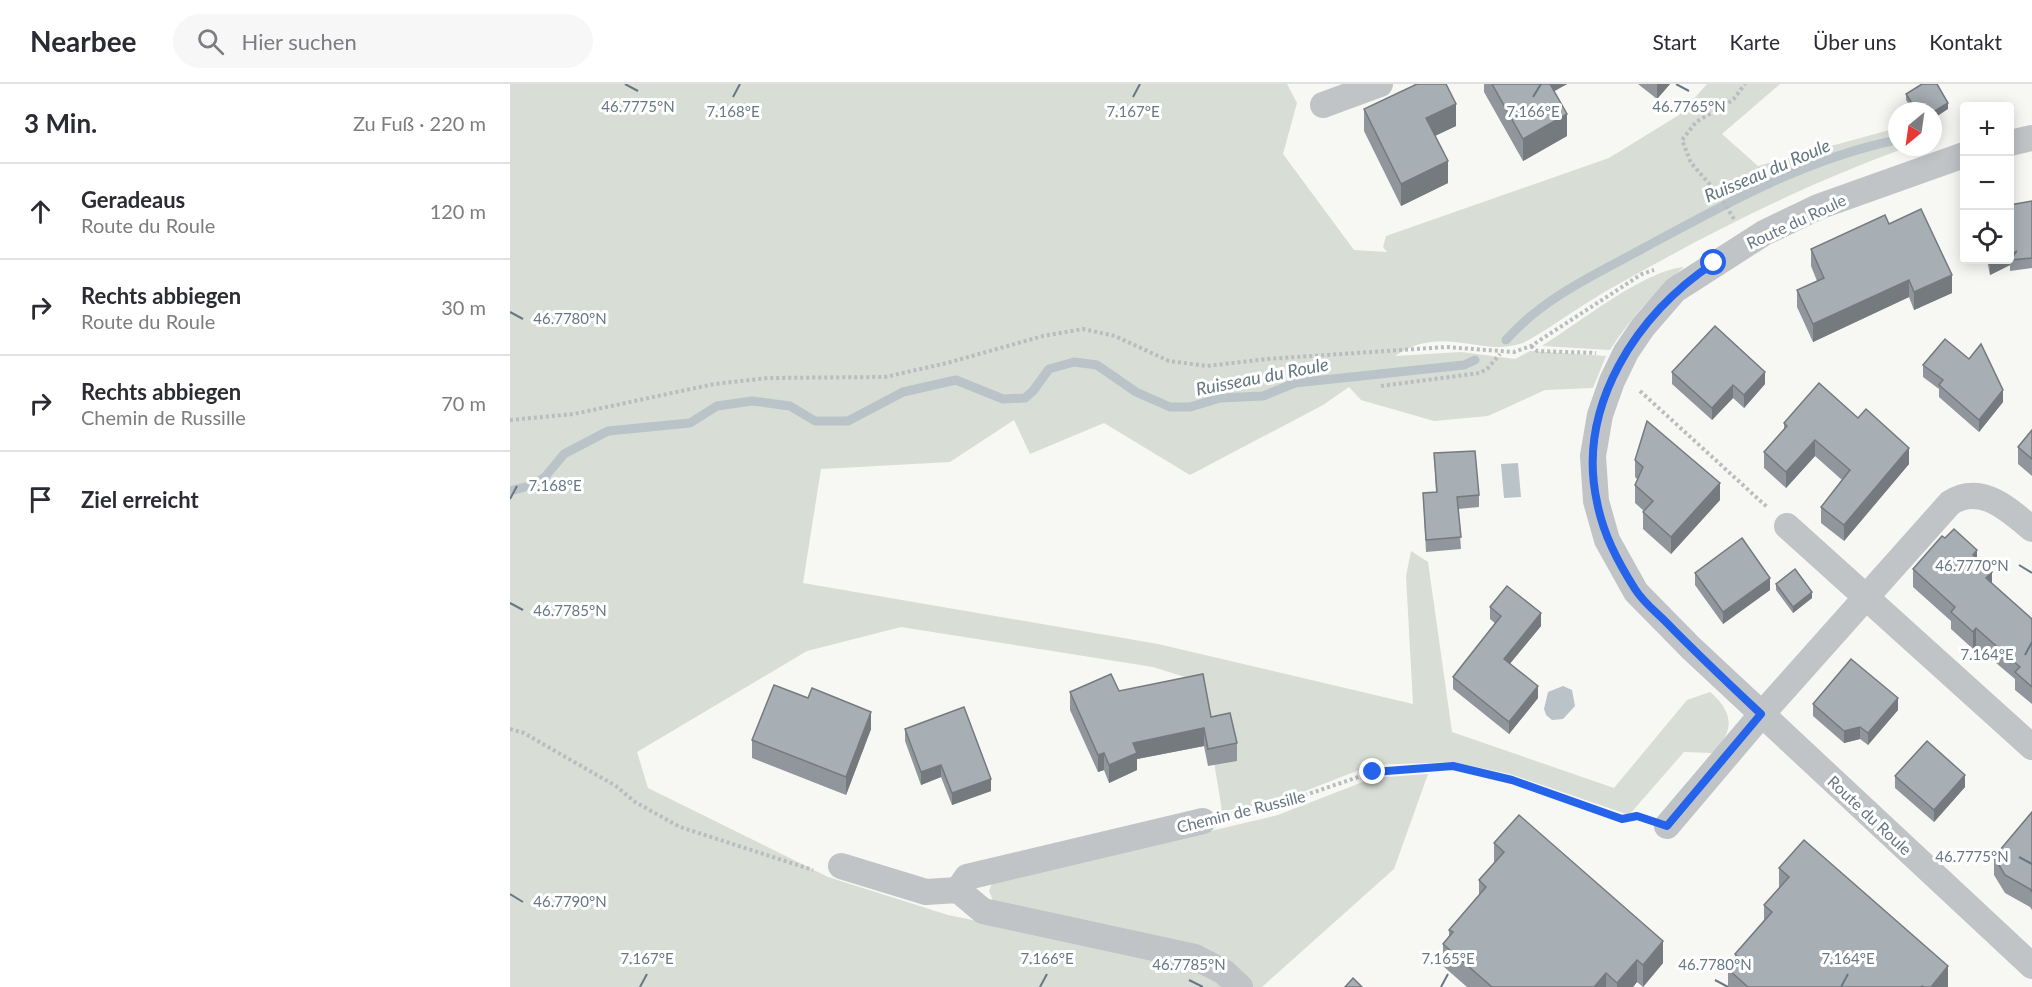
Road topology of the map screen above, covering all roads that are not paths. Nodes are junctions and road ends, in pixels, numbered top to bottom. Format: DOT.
graph roads {
  1 [pos="1380,84"];
  2 [pos="1323,105"];
  3 [pos="2032,138"];
  4 [pos="2014,142"];
  5 [pos="1962,156"];
  6 [pos="1787,526"];
  7 [pos="2032,529"];
  8 [pos="1866,599"];
  9 [pos="1761,714"];
  10 [pos="2032,747"];
  11 [pos="1203,821"];
  12 [pos="1667,826"];
  13 [pos="841,866"];
  14 [pos="958,890"];
  15 [pos="2032,966"];
  16 [pos="1240,987"];
  1 -- 2 [label="street"];
  3 -- 4 [label="street"];
  5 -- 9 [label="street, Route du Roule"];
  6 -- 8 [label="street"];
  7 -- 8 [label="street"];
  8 -- 9 [label="street"];
  8 -- 10 [label="street"];
  9 -- 12 [label="street"];
  9 -- 15 [label="street, Route du Roule"];
  11 -- 14 [label="street, Chemin de Russille"];
  13 -- 14 [label="street"];
  14 -- 16 [label="street"];
}
